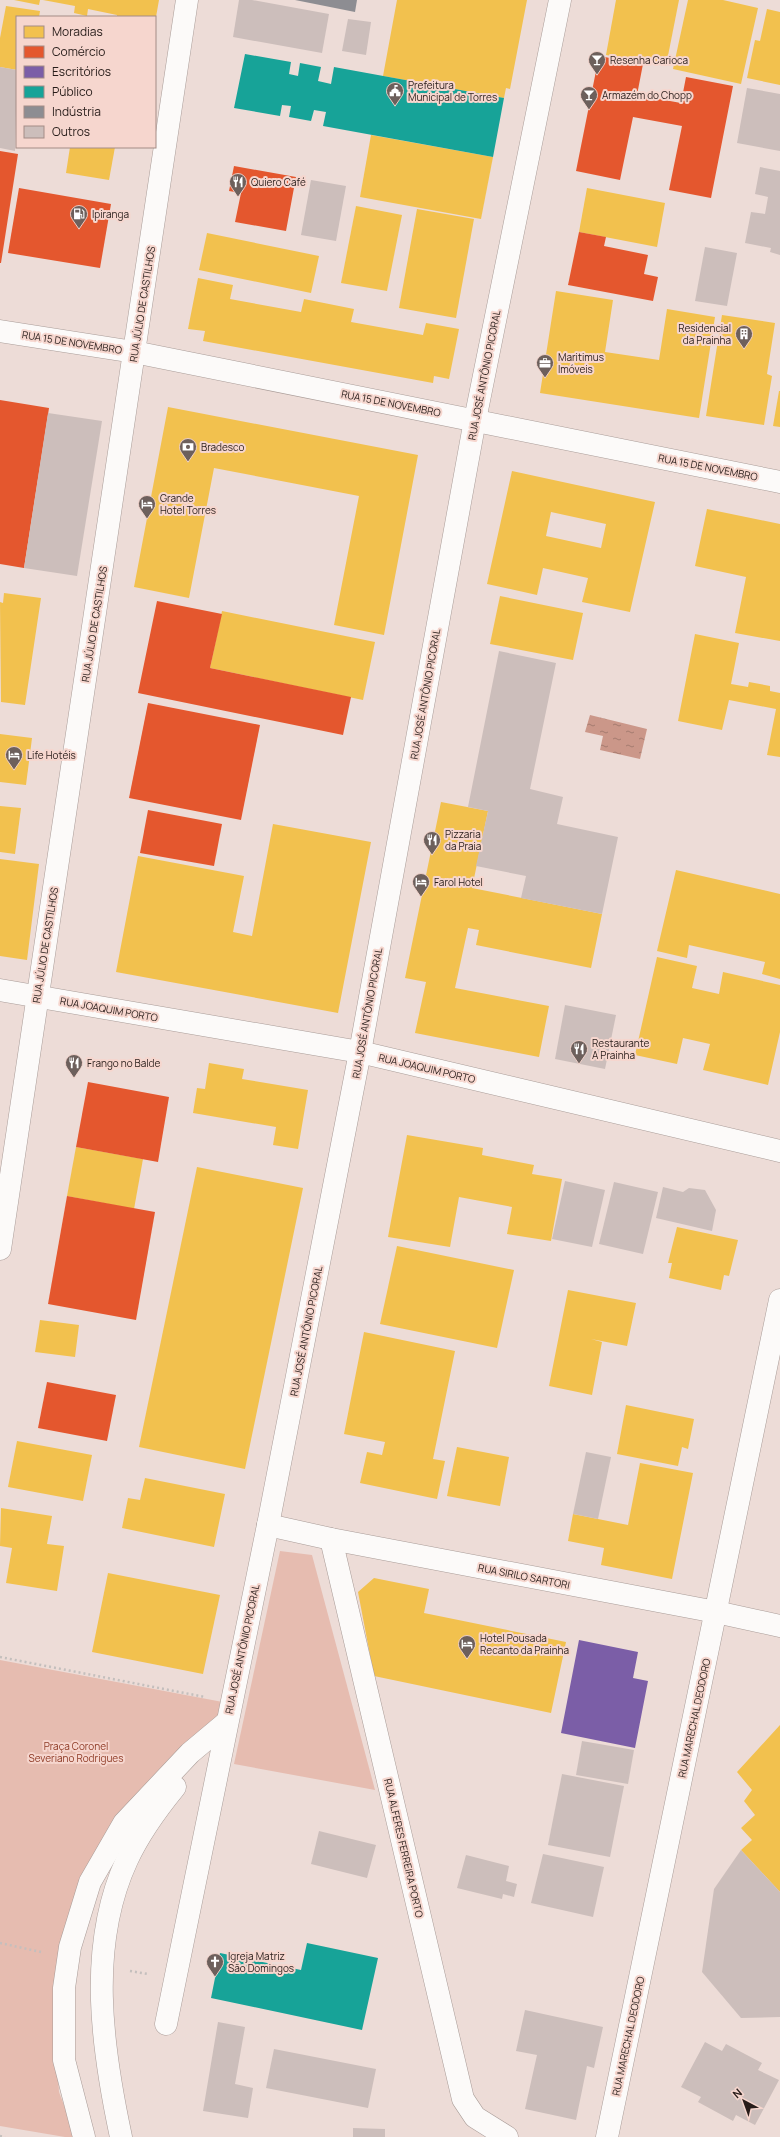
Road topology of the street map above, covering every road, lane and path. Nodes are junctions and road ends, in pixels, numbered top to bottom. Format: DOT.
graph roads {
  1 [pos="187,0"];
  2 [pos="560,0"];
  3 [pos="0,331"];
  4 [pos="134,352"];
  5 [pos="475,420"];
  6 [pos="780,482"];
  7 [pos="0,990"];
  8 [pos="37,996"];
  9 [pos="360,1052"];
  10 [pos="780,1151"];
  11 [pos="0,1249"];
  12 [pos="780,1300"];
  13 [pos="268,1525"];
  14 [pos="331,1539"];
  15 [pos="716,1612"];
  16 [pos="780,1626"];
  17 [pos="0,1657"];
  18 [pos="229,1712"];
  19 [pos="166,2024"];
  20 [pos="0,2136"];
  21 [pos="5,2137"];
  22 [pos="84,2137"];
  23 [pos="121,2137"];
  24 [pos="507,2137"];
  25 [pos="607,2137"];
  1 -- 4 [label="street, RUA JÚLIO DE CASTILHOS"];
  2 -- 5 [label="street, RUA JOSÉ ANTÔNIO PICORAL"];
  3 -- 4 [label="street, RUA 15 DE NOVEMBRO"];
  4 -- 5 [label="street, RUA 15 DE NOVEMBRO"];
  4 -- 8 [label="street, RUA JÚLIO DE CASTILHOS"];
  5 -- 6 [label="street, RUA 15 DE NOVEMBRO"];
  5 -- 9 [label="street, RUA JOSÉ ANTÔNIO PICORAL"];
  7 -- 8 [label="street, RUA JOAQUIM PORTO"];
  8 -- 9 [label="street, RUA JOAQUIM PORTO"];
  8 -- 11 [label="street, RUA JÚLIO DE CASTILHOS"];
  9 -- 10 [label="street, RUA JOAQUIM PORTO"];
  9 -- 13 [label="street, RUA JOSÉ ANTÔNIO PICORAL"];
  12 -- 15 [label="street, RUA MARECHAL DEODORO"];
  13 -- 14 [label="street, RUA SIRILO SARTORI"];
  13 -- 18 [label="street, RUA JOSÉ ANTÔNIO PICORAL"];
  14 -- 15 [label="street, RUA SIRILO SARTORI"];
  14 -- 24 [label="street, RUA ALFERES FERREIRA PORTO"];
  15 -- 16 [label="street, RUA SIRILO SARTORI"];
  15 -- 25 [label="street, RUA MARECHAL DEODORO"];
  17 -- 18 [label="path"];
  18 -- 19 [label="street, RUA JOSÉ ANTÔNIO PICORAL"];
  18 -- 22 [label="street"];
  18 -- 23 [label="street"];
  20 -- 21 [label="path"];
}
